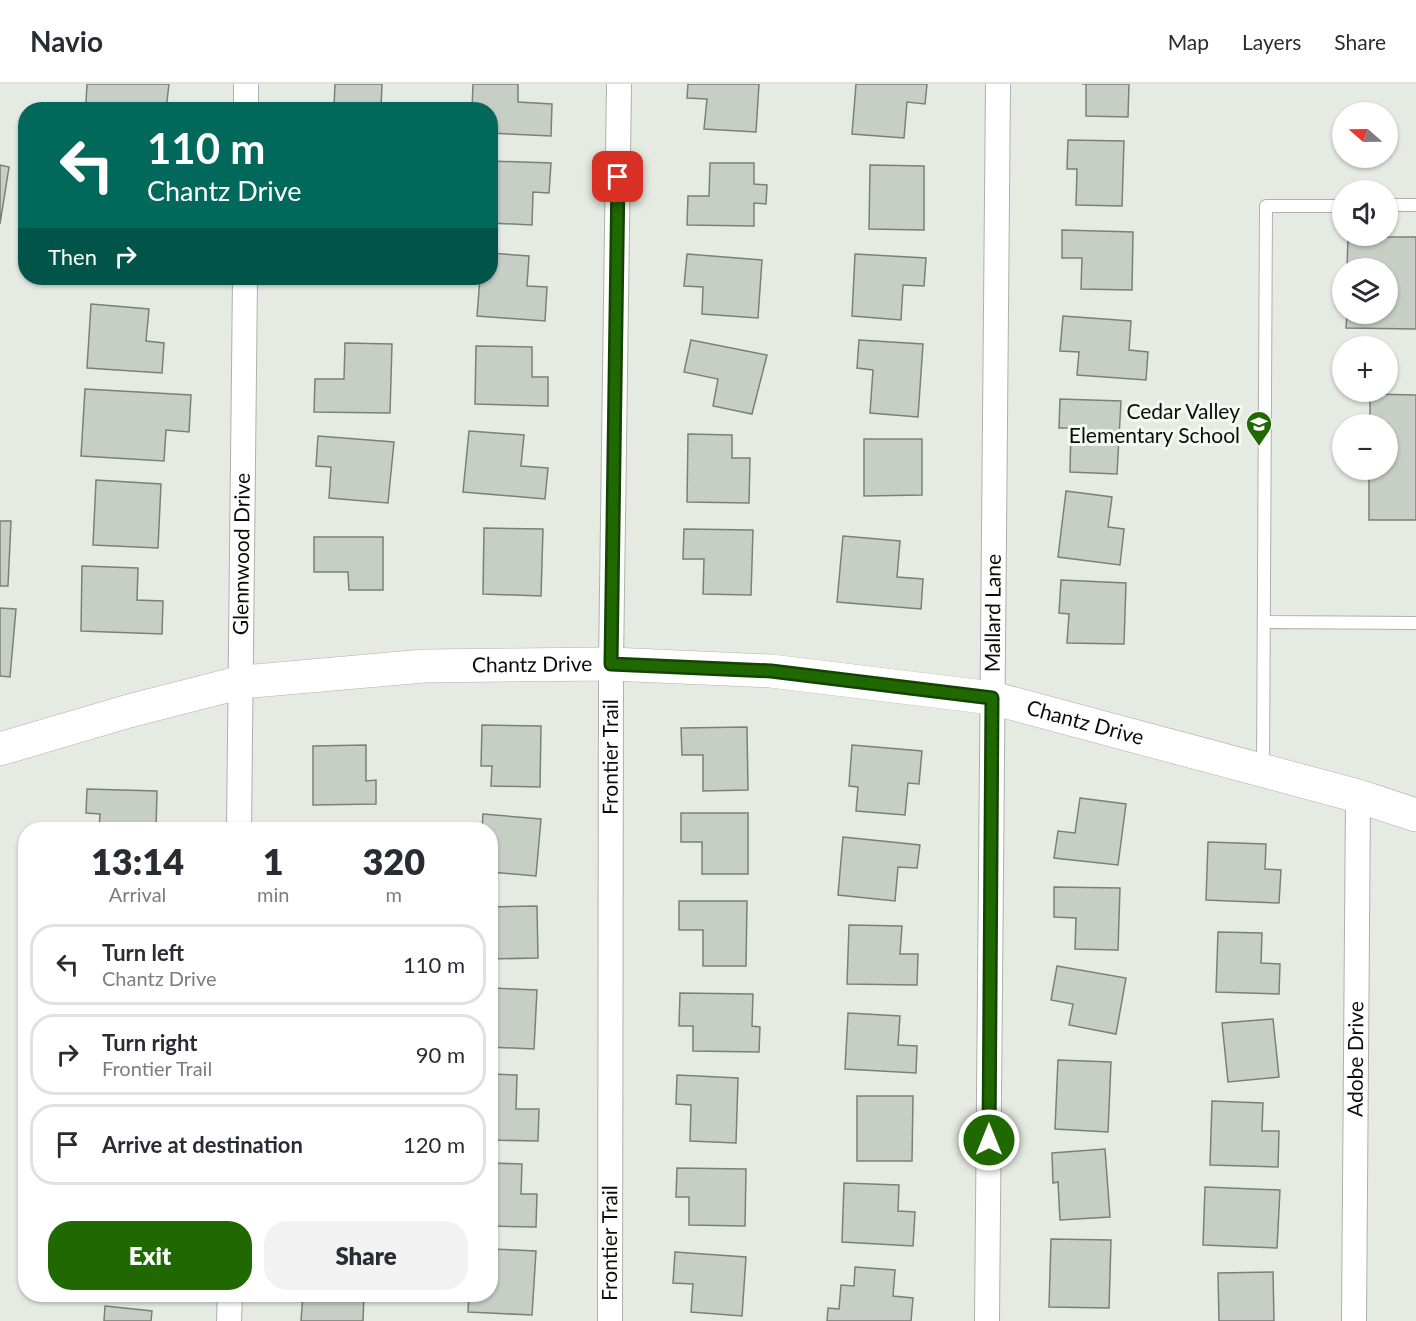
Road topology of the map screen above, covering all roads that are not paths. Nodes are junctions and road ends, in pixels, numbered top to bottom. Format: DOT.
graph roads {
  1 [pos="246,84"];
  2 [pos="619,84"];
  3 [pos="998,84"];
  4 [pos="246,102"];
  5 [pos="1398,205"];
  6 [pos="1416,205"];
  7 [pos="1332,206"];
  8 [pos="245,285"];
  9 [pos="1264,622"];
  10 [pos="1416,623"];
  11 [pos="611,664"];
  12 [pos="242,682"];
  13 [pos="992,698"];
  14 [pos="0,749"];
  15 [pos="1263,771"];
  16 [pos="1358,796"];
  17 [pos="1416,814"];
  18 [pos="239,822"];
  19 [pos="230,1302"];
  20 [pos="230,1321"];
  21 [pos="610,1321"];
  22 [pos="987,1321"];
  23 [pos="1354,1321"];
  1 -- 4 [label="street"];
  2 -- 11 [label="street, Frontier Trail"];
  3 -- 13 [label="street, Mallard Lane"];
  5 -- 6 [label="lane"];
  7 -- 9 [label="lane"];
  8 -- 12 [label="street, Glennwood Drive"];
  9 -- 10 [label="lane"];
  9 -- 15 [label="lane"];
  11 -- 12 [label="street, Chantz Drive"];
  11 -- 13 [label="street, Chantz Drive"];
  11 -- 21 [label="street, Frontier Trail"];
  12 -- 14 [label="street, Chantz Drive"];
  12 -- 18 [label="street, Glennwood Drive"];
  13 -- 15 [label="street, Chantz Drive"];
  13 -- 22 [label="street, Mallard Lane"];
  15 -- 16 [label="street, Chantz Drive"];
  16 -- 17 [label="street, Chantz Drive"];
  16 -- 23 [label="street, Adobe Drive"];
  19 -- 20 [label="street"];
}
